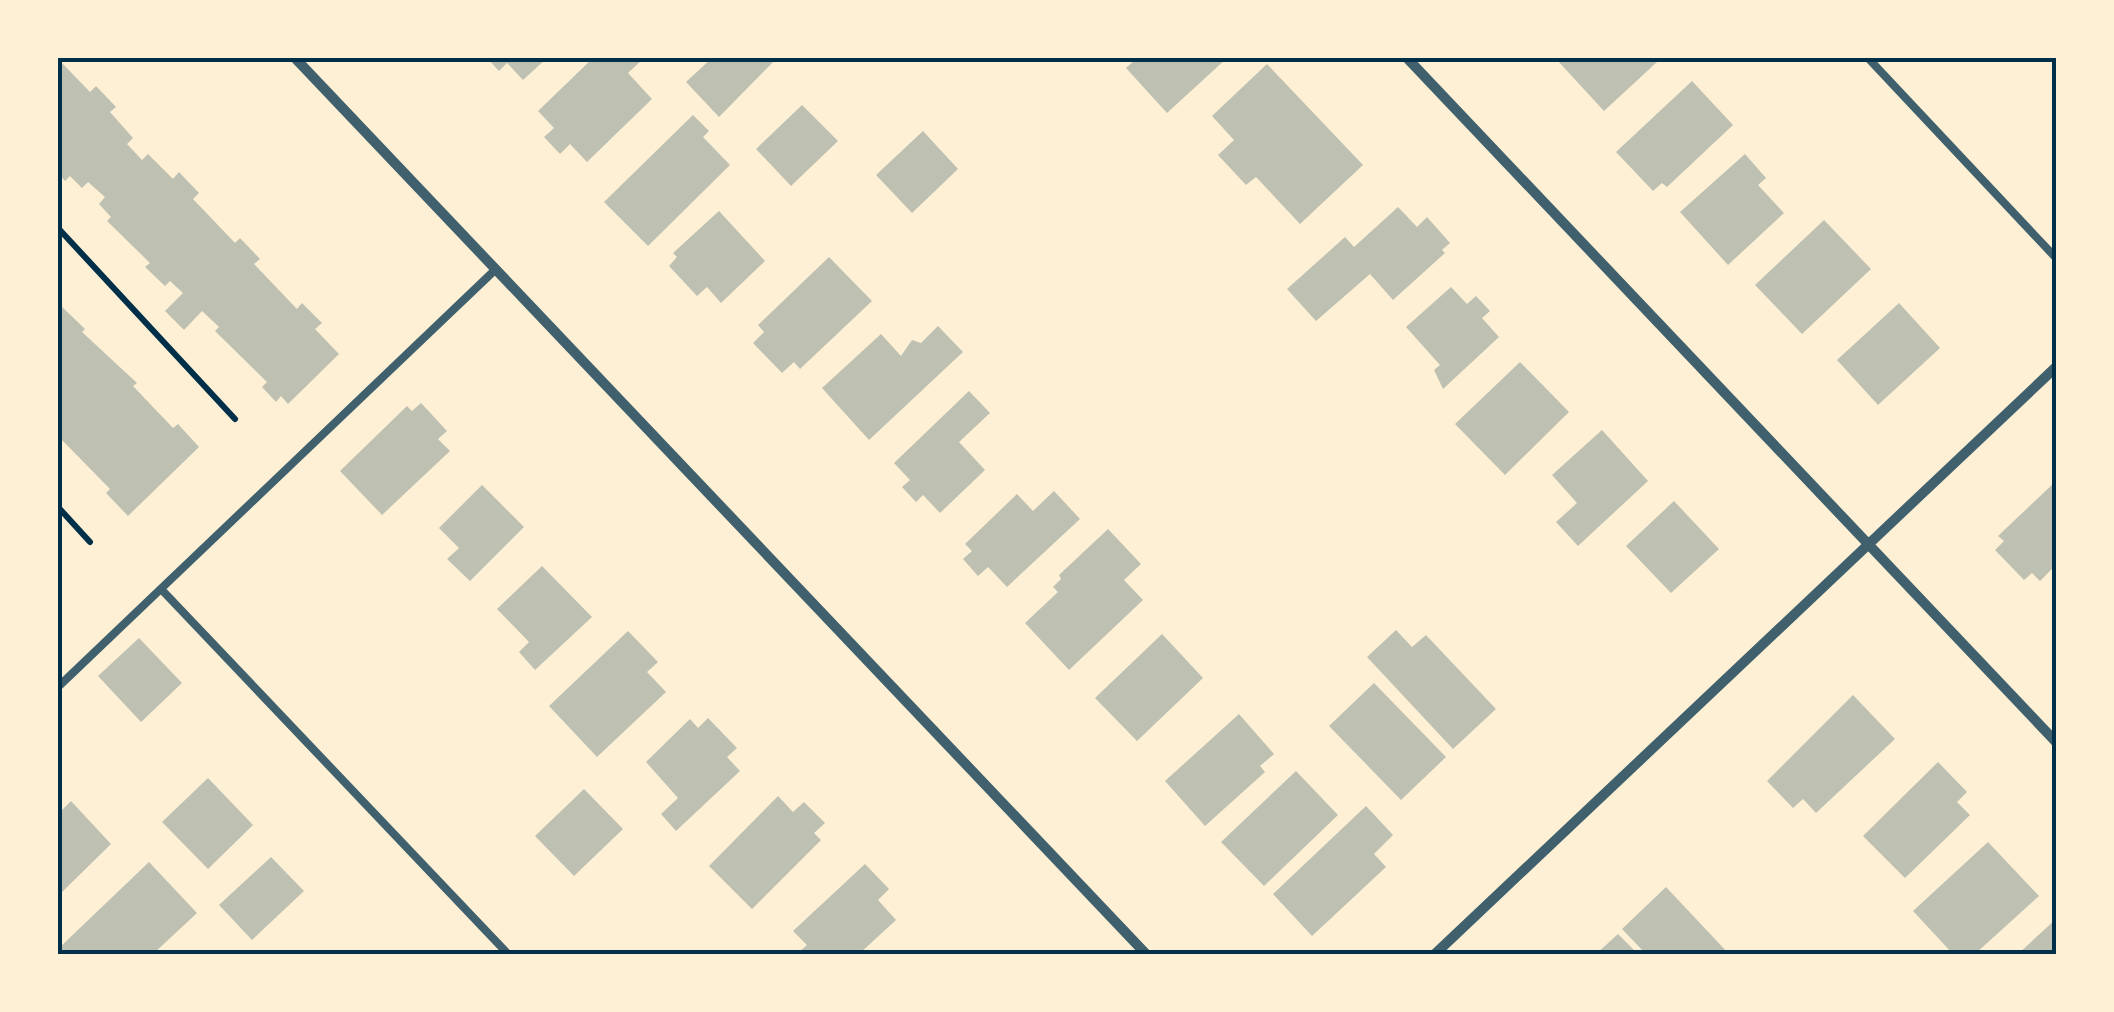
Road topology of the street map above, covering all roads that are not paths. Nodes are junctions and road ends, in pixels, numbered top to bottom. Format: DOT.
graph roads {
  1 [pos="295,58"];
  2 [pos="1406,58"];
  3 [pos="1868,58"];
  4 [pos="2056,258"];
  5 [pos="496,269"];
  6 [pos="2056,366"];
  7 [pos="1868,544"];
  8 [pos="161,590"];
  9 [pos="58,686"];
  10 [pos="2056,742"];
  11 [pos="508,954"];
  12 [pos="1146,954"];
  13 [pos="1435,954"];
  1 -- 5 [label="street"];
  2 -- 7 [label="street"];
  3 -- 4 [label="lane"];
  5 -- 8 [label="lane"];
  5 -- 12 [label="street"];
  6 -- 7 [label="street"];
  7 -- 10 [label="street"];
  7 -- 13 [label="street"];
  8 -- 9 [label="lane"];
  8 -- 11 [label="lane"];
}
